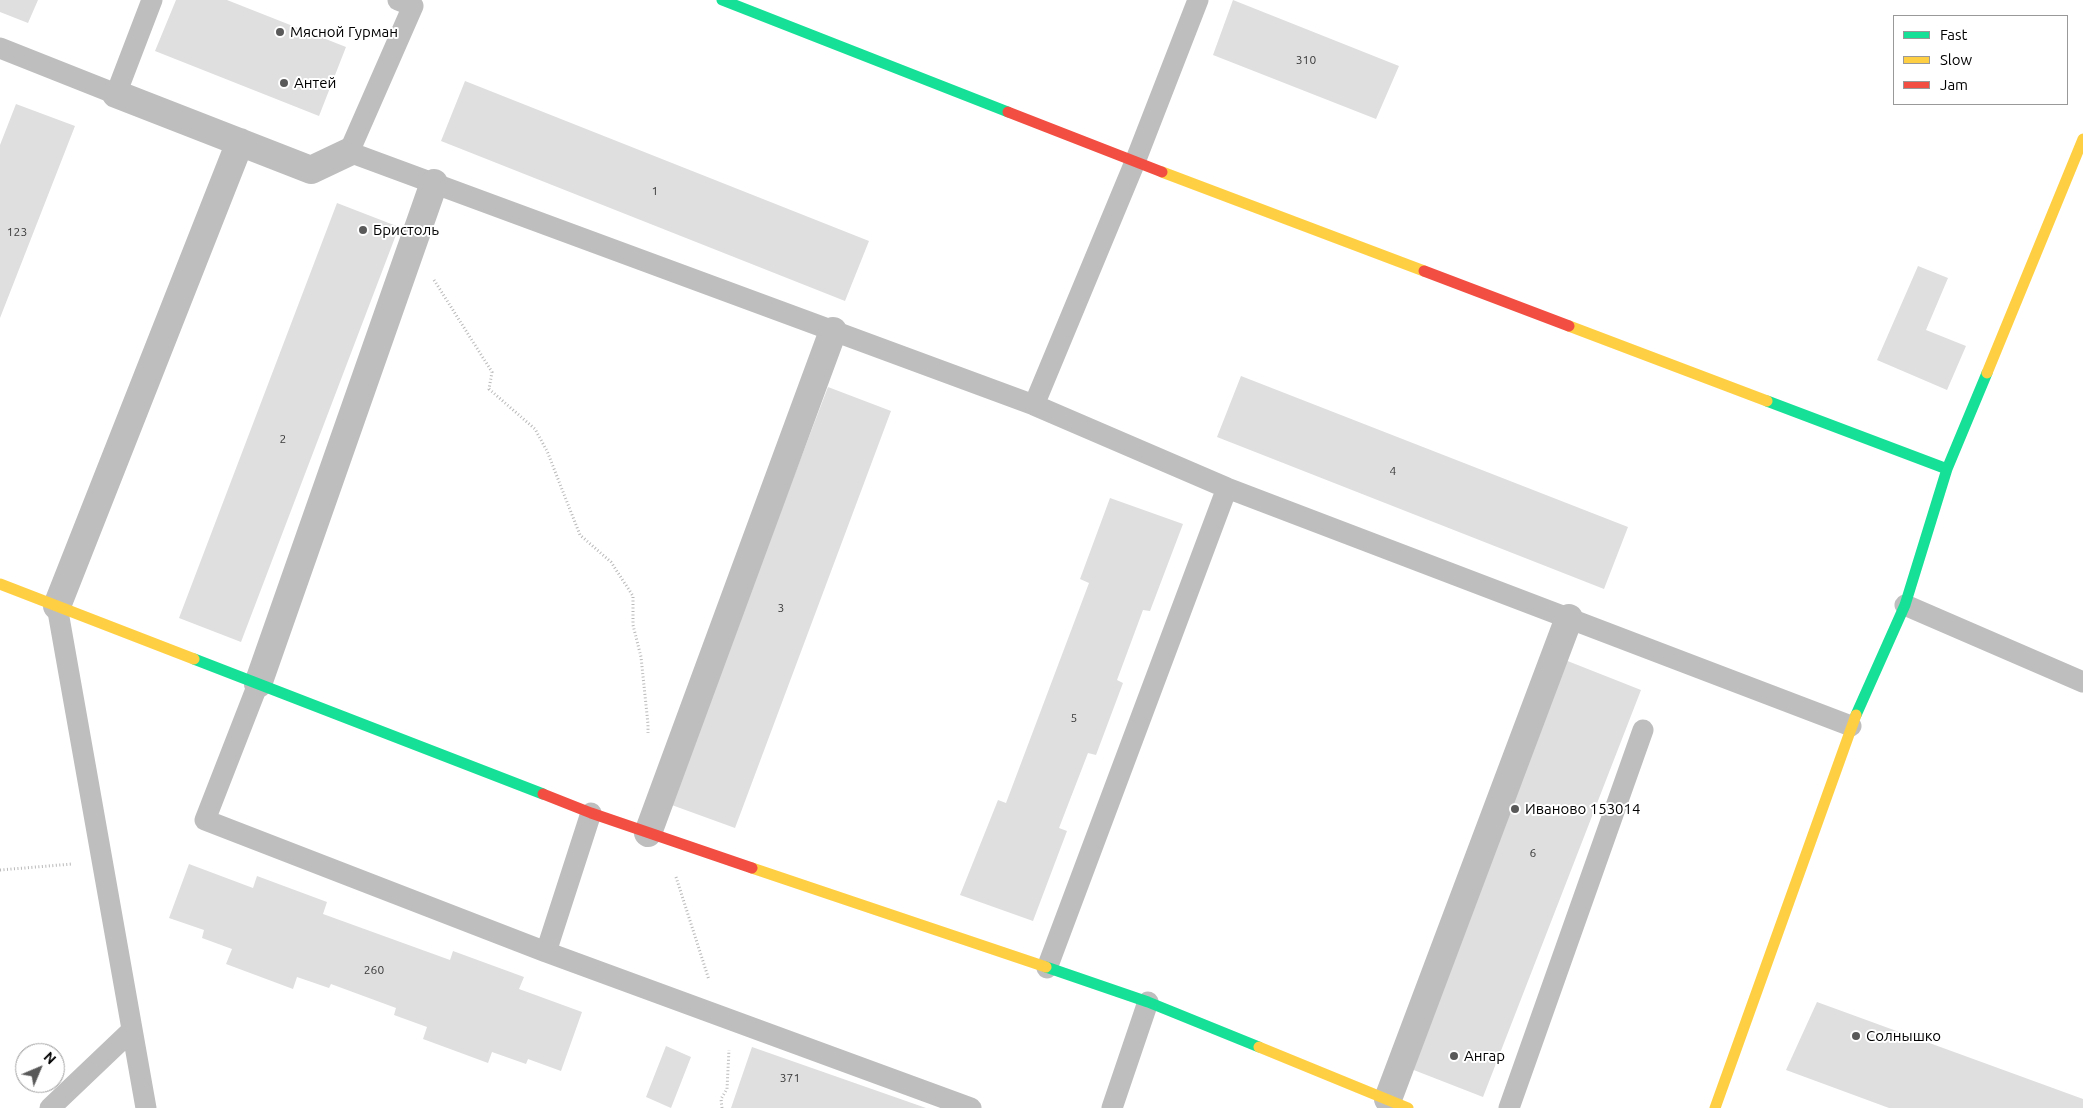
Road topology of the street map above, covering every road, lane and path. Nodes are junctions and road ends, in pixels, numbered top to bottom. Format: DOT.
graph roads {
  1 [pos="152,0"];
  2 [pos="398,0"];
  3 [pos="1198,0"];
  4 [pos="733,2"];
  5 [pos="0,48"];
  6 [pos="116,94"];
  7 [pos="2083,139"];
  8 [pos="240,142"];
  9 [pos="349,152"];
  10 [pos="1135,162"];
  11 [pos="434,184"];
  12 [pos="432,276"];
  13 [pos="833,331"];
  14 [pos="1034,405"];
  15 [pos="1947,470"];
  16 [pos="1228,488"];
  17 [pos="0,584"];
  18 [pos="1905,605"];
  19 [pos="57,606"];
  20 [pos="1569,618"];
  21 [pos="2083,682"];
  22 [pos="258,684"];
  23 [pos="1851,726"];
  24 [pos="1643,730"];
  25 [pos="648,734"];
  26 [pos="591,813"];
  27 [pos="648,833"];
  28 [pos="102,861"];
  29 [pos="0,870"];
  30 [pos="546,952"];
  31 [pos="1047,968"];
  32 [pos="1148,1002"];
  33 [pos="720,1016"];
  34 [pos="132,1030"];
  35 [pos="1394,1105"];
  36 [pos="50,1108"];
  37 [pos="146,1108"];
  38 [pos="722,1108"];
  39 [pos="972,1108"];
  40 [pos="1112,1108"];
  41 [pos="1508,1108"];
  42 [pos="1715,1108"];
  1 -- 6 [label="lane"];
  2 -- 9 [label="lane"];
  3 -- 10 [label="lane"];
  4 -- 10 [label="street"];
  5 -- 6 [label="lane"];
  6 -- 8 [label="street"];
  7 -- 15 [label="street"];
  8 -- 9 [label="street"];
  8 -- 19 [label="street"];
  9 -- 11 [label="lane"];
  10 -- 14 [label="lane"];
  10 -- 15 [label="street"];
  11 -- 13 [label="lane"];
  11 -- 22 [label="street"];
  12 -- 25 [label="path"];
  13 -- 14 [label="lane"];
  13 -- 27 [label="street"];
  14 -- 16 [label="lane"];
  15 -- 18 [label="street"];
  16 -- 20 [label="lane"];
  16 -- 31 [label="lane"];
  17 -- 19 [label="street"];
  18 -- 21 [label="lane"];
  18 -- 23 [label="street"];
  19 -- 22 [label="street"];
  19 -- 28 [label="lane"];
  20 -- 23 [label="lane"];
  20 -- 35 [label="street"];
  22 -- 26 [label="street"];
  22 -- 30 [label="lane"];
  23 -- 42 [label="street"];
  24 -- 41 [label="lane"];
  26 -- 27 [label="street"];
  26 -- 30 [label="lane"];
  27 -- 31 [label="street"];
  27 -- 33 [label="path"];
  28 -- 29 [label="path"];
  28 -- 34 [label="lane"];
  30 -- 33 [label="lane"];
  31 -- 32 [label="street"];
  32 -- 35 [label="street"];
  32 -- 40 [label="lane"];
  33 -- 38 [label="path"];
  33 -- 39 [label="lane"];
  34 -- 36 [label="lane"];
  34 -- 37 [label="lane"];
}
